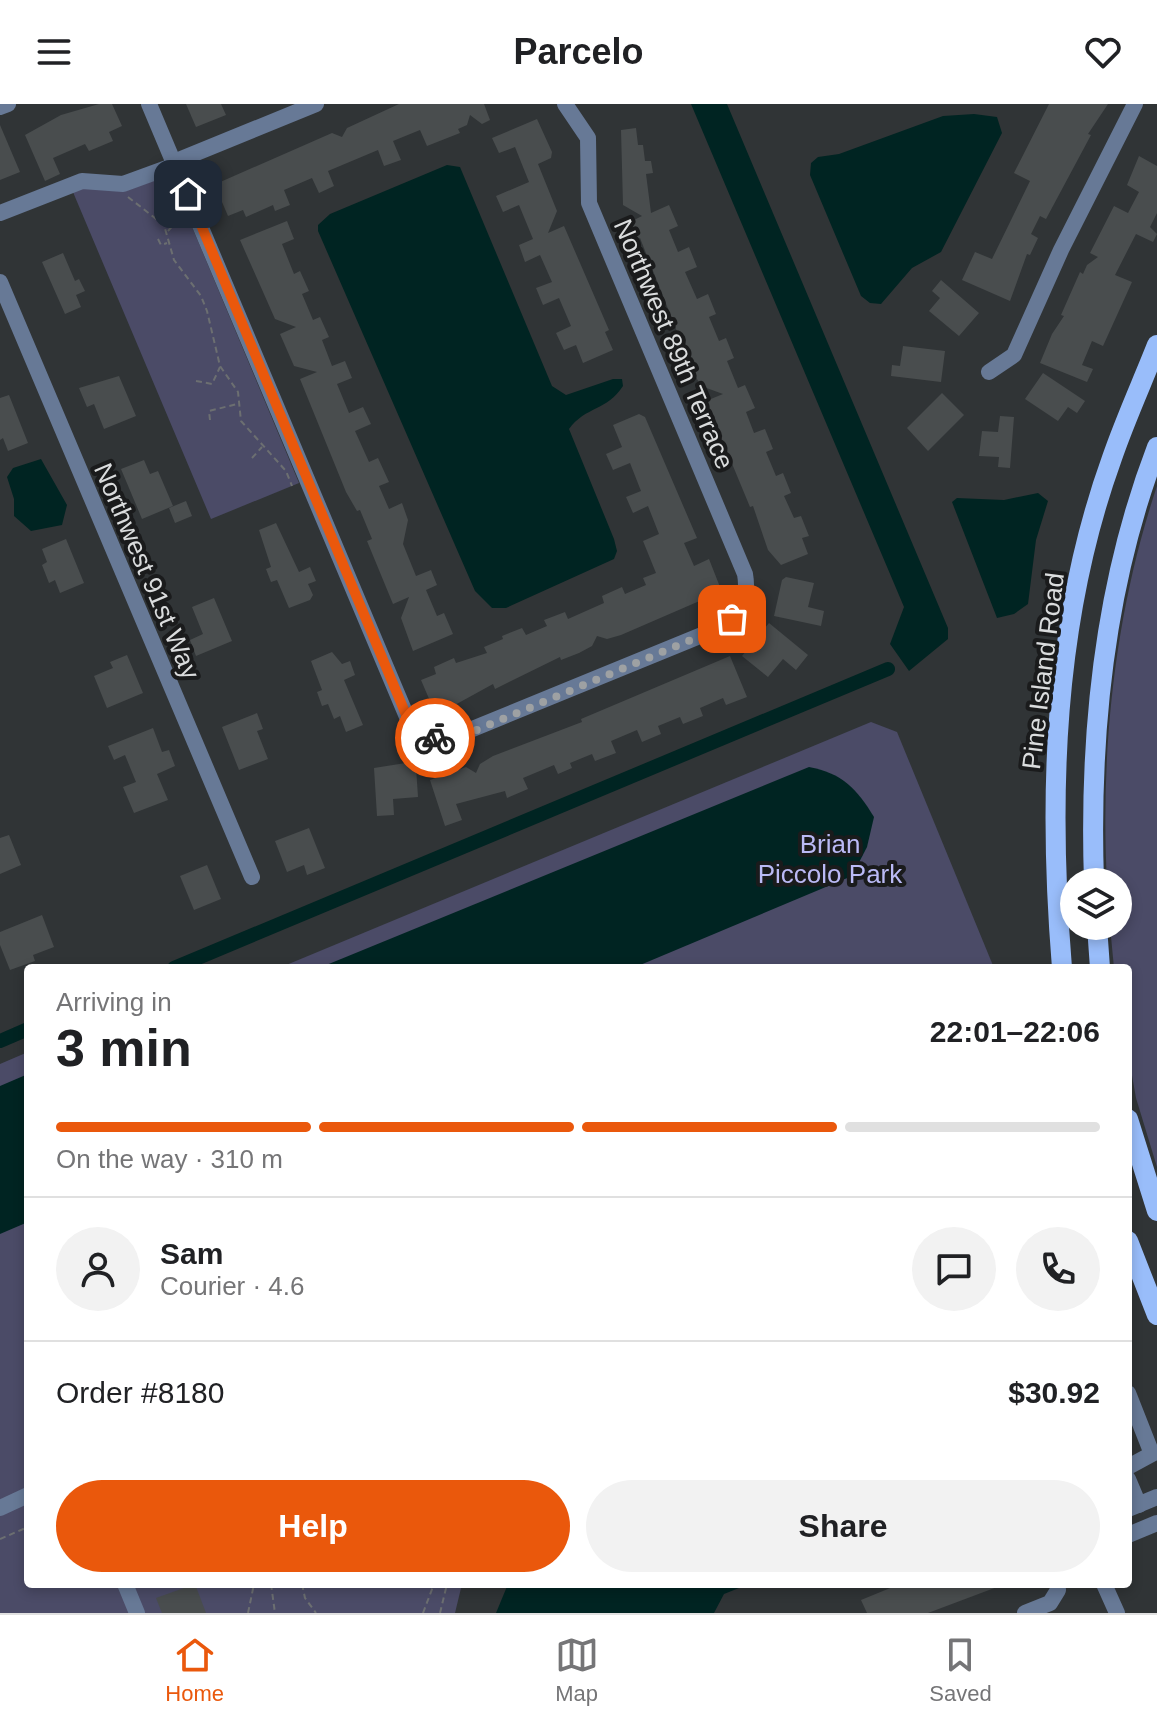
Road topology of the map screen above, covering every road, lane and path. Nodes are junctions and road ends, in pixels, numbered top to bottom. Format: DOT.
graph roads {
  1 [pos="8,104"];
  2 [pos="149,104"];
  3 [pos="316,104"];
  4 [pos="565,104"];
  5 [pos="1135,104"];
  6 [pos="0,107"];
  7 [pos="175,163"];
  8 [pos="123,184"];
  9 [pos="0,213"];
  10 [pos="177,221"];
  11 [pos="167,231"];
  12 [pos="158,239"];
  13 [pos="168,242"];
  14 [pos="0,282"];
  15 [pos="1157,345"];
  16 [pos="220,366"];
  17 [pos="989,372"];
  18 [pos="196,381"];
  19 [pos="238,404"];
  20 [pos="210,420"];
  21 [pos="263,446"];
  22 [pos="1157,447"];
  23 [pos="252,458"];
  24 [pos="292,486"];
  25 [pos="1094,868"];
  26 [pos="252,877"];
  27 [pos="1098,940"];
  28 [pos="1062,964"];
  29 [pos="1100,964"];
  30 [pos="1132,1132"];
  31 [pos="1157,1211"];
  32 [pos="1132,1251"];
  33 [pos="1157,1315"];
  34 [pos="1132,1403"];
  35 [pos="1132,1465"];
  36 [pos="24,1497"];
  37 [pos="1157,1497"];
  38 [pos="1133,1507"];
  39 [pos="0,1508"];
  40 [pos="1157,1523"];
  41 [pos="24,1529"];
  42 [pos="1132,1533"];
  43 [pos="0,1539"];
  44 [pos="127,1588"];
  45 [pos="253,1588"];
  46 [pos="272,1588"];
  47 [pos="303,1588"];
  48 [pos="432,1588"];
  49 [pos="446,1588"];
  50 [pos="1058,1588"];
  51 [pos="1106,1588"];
  52 [pos="137,1613"];
  53 [pos="248,1613"];
  54 [pos="275,1613"];
  55 [pos="316,1613"];
  56 [pos="423,1613"];
  57 [pos="440,1613"];
  58 [pos="1025,1613"];
  59 [pos="1117,1613"];
  1 -- 6 [label="street"];
  2 -- 7 [label="street"];
  3 -- 7 [label="street"];
  4 -- 7 [label="street, Northwest 89th Terrace"];
  5 -- 17 [label="street"];
  7 -- 8 [label="street"];
  8 -- 9 [label="street"];
  8 -- 11 [label="path"];
  10 -- 11 [label="path"];
  11 -- 13 [label="path"];
  12 -- 13 [label="path"];
  13 -- 16 [label="path"];
  14 -- 26 [label="street, Northwest 91st Way"];
  15 -- 28 [label="main road, Pine Island Road"];
  16 -- 18 [label="path"];
  16 -- 19 [label="path"];
  19 -- 20 [label="path"];
  19 -- 21 [label="path"];
  21 -- 23 [label="path"];
  21 -- 24 [label="path"];
  22 -- 25 [label="main road"];
  27 -- 29 [label="main road"];
  30 -- 31 [label="main road"];
  32 -- 33 [label="main road"];
  34 -- 35 [label="street"];
  36 -- 39 [label="street"];
  37 -- 38 [label="street"];
  40 -- 42 [label="street"];
  41 -- 43 [label="path"];
  44 -- 52 [label="street"];
  45 -- 53 [label="path"];
  46 -- 54 [label="path"];
  47 -- 55 [label="path"];
  48 -- 56 [label="path"];
  49 -- 57 [label="path"];
  50 -- 58 [label="street"];
  51 -- 59 [label="street"];
}
